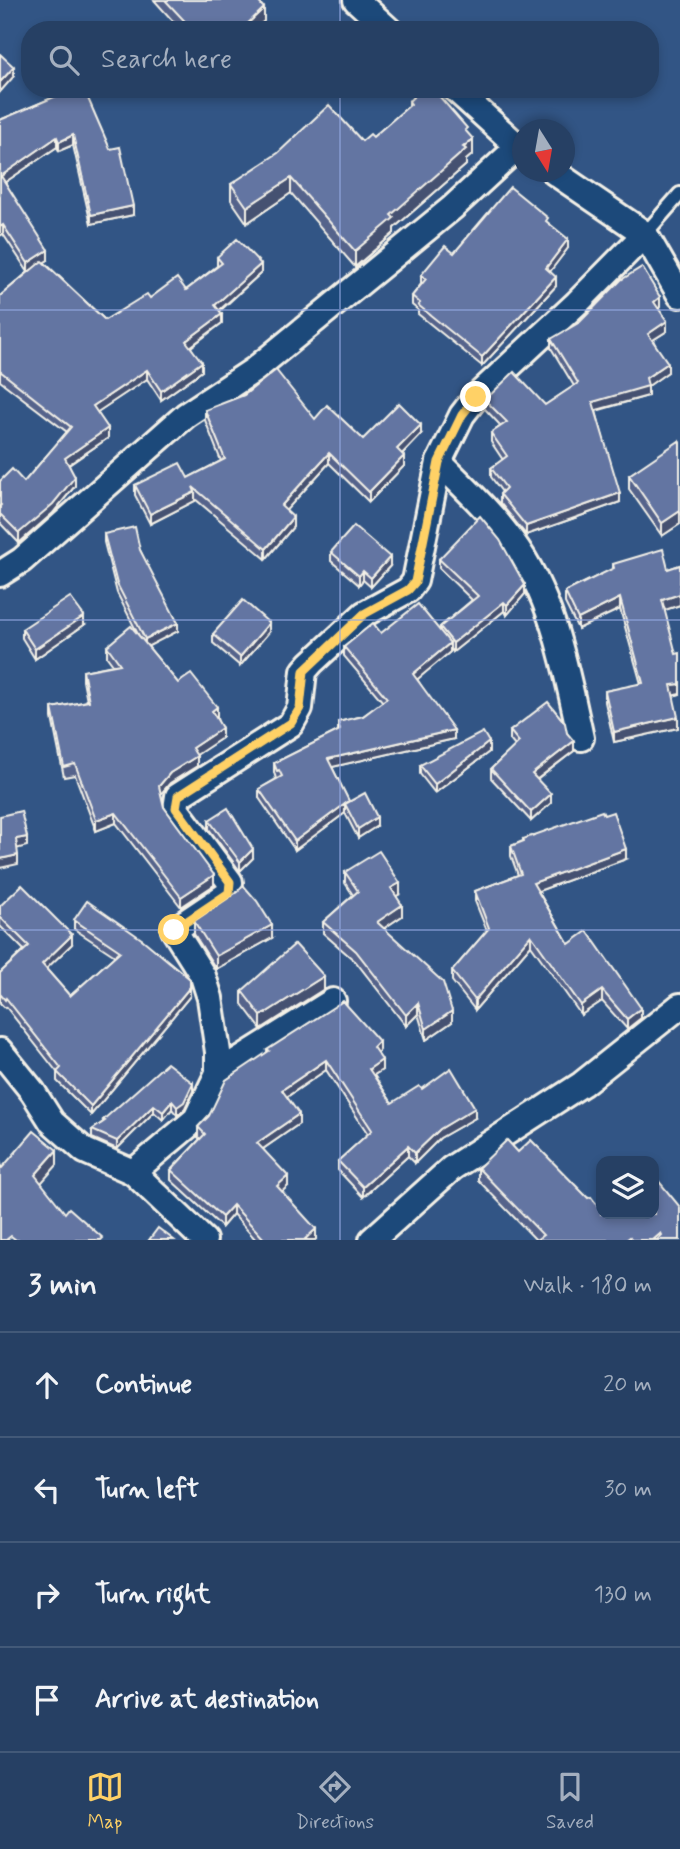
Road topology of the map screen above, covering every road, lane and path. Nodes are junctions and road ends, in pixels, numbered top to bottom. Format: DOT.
graph roads {
  1 [pos="356,0"];
  2 [pos="379,21"];
  3 [pos="465,98"];
  4 [pos="512,140"];
  5 [pos="512,156"];
  6 [pos="569,182"];
  7 [pos="680,194"];
  8 [pos="645,234"];
  9 [pos="680,295"];
  10 [pos="439,462"];
  11 [pos="0,574"];
  12 [pos="582,738"];
  13 [pos="333,1001"];
  14 [pos="680,1006"];
  15 [pos="0,1051"];
  16 [pos="218,1073"];
  17 [pos="133,1172"];
  18 [pos="204,1240"];
  19 [pos="372,1240"];
  1 -- 2 [label="street"];
  3 -- 4 [label="street"];
  5 -- 11 [label="street"];
  6 -- 8 [label="street"];
  7 -- 8 [label="lane"];
  8 -- 9 [label="street"];
  8 -- 10 [label="street"];
  10 -- 12 [label="street"];
  10 -- 16 [label="street"];
  13 -- 16 [label="street"];
  14 -- 19 [label="street"];
  15 -- 17 [label="street"];
  16 -- 17 [label="street"];
  17 -- 18 [label="street"];
}
